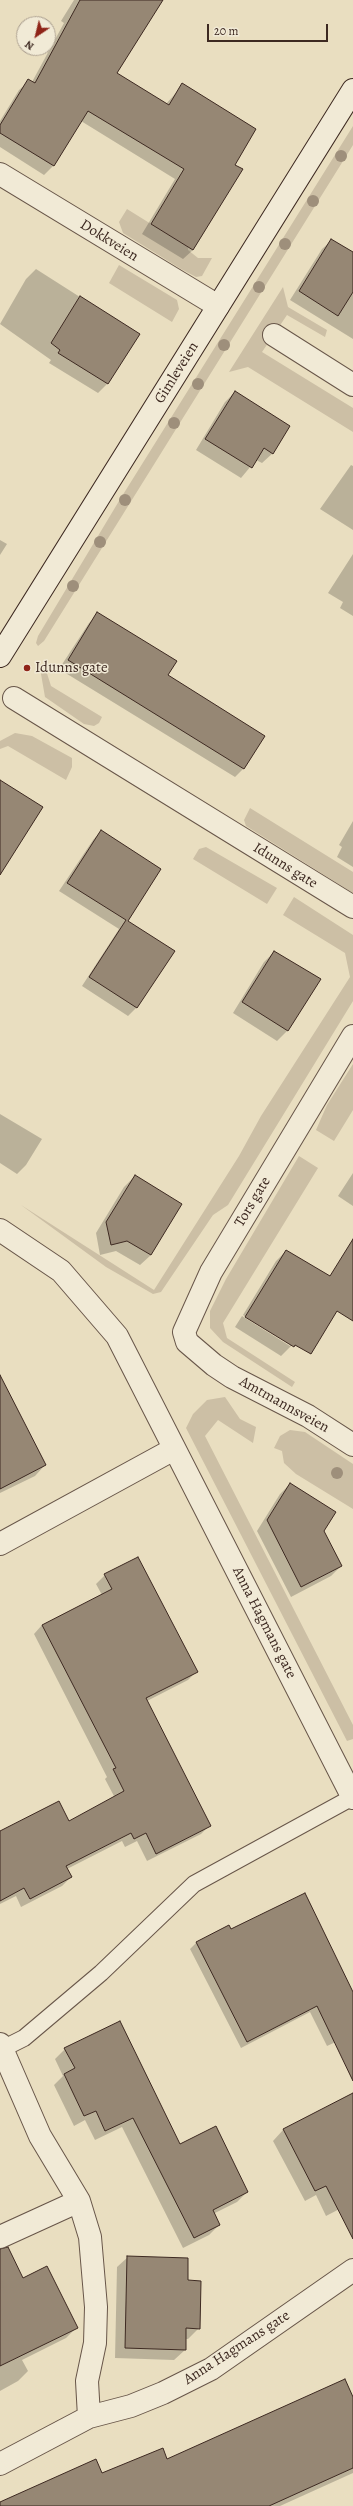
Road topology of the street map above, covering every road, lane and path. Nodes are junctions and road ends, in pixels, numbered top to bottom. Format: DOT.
graph roads {
  1 [pos="353,90"];
  2 [pos="0,174"];
  3 [pos="218,306"];
  4 [pos="274,335"];
  5 [pos="353,385"];
  6 [pos="0,656"];
  7 [pos="14,698"];
  8 [pos="353,907"];
  9 [pos="353,1036"];
  10 [pos="0,1230"];
  11 [pos="214,1365"];
  12 [pos="353,1445"];
  13 [pos="174,1449"];
  14 [pos="0,1544"];
  15 [pos="353,1797"];
  16 [pos="1,2046"];
  17 [pos="79,2201"];
  18 [pos="0,2237"];
  19 [pos="353,2270"];
  20 [pos="89,2417"];
  21 [pos="0,2464"];
  1 -- 3 [label="street, Gimleveien"];
  2 -- 3 [label="street, Dokkveien"];
  3 -- 6 [label="street, Gimleveien"];
  4 -- 5 [label="street"];
  7 -- 8 [label="street, Idunns gate"];
  9 -- 11 [label="street, Tors gate"];
  10 -- 13 [label="street, Anna Hagmans gate"];
  11 -- 12 [label="street, Amtmannsveien"];
  13 -- 14 [label="street"];
  13 -- 15 [label="street, Anna Hagmans gate"];
  15 -- 16 [label="lane"];
  16 -- 17 [label="street"];
  17 -- 18 [label="street"];
  17 -- 20 [label="street"];
  19 -- 20 [label="street, Anna Hagmans gate"];
  20 -- 21 [label="street, Anna Hagmans gate"];
}
